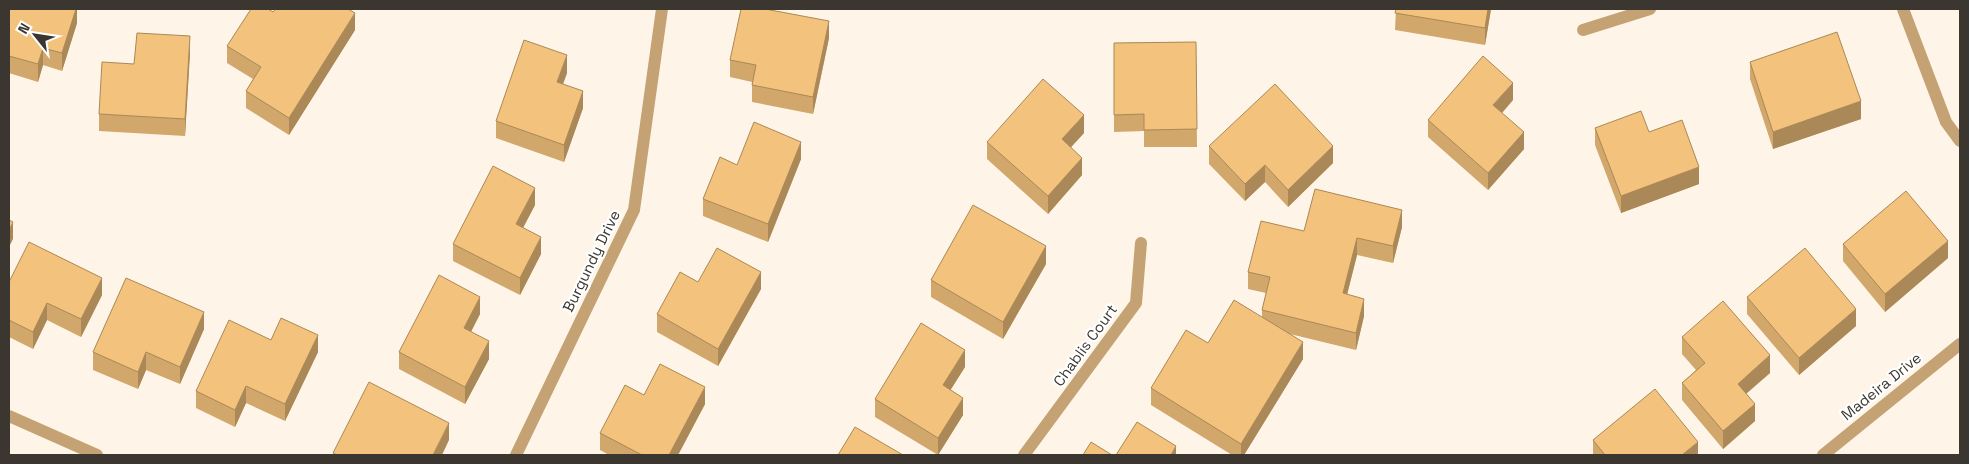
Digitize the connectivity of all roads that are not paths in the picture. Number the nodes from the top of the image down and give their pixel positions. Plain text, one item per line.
1 (662, 9) edge
2 (1650, 9) edge
3 (1897, 9) edge
4 (1903, 9) edge
5 (1583, 30) dead end
6 (1960, 141) edge
7 (1141, 243) dead end
8 (1960, 344) edge
9 (9, 416) edge
10 (97, 455) edge
11 (516, 455) edge
12 (1024, 455) edge
13 (1823, 455) edge

1 - 11 street, Burgundy Drive
2 - 5 street
3 - 4 street
4 - 6 street
7 - 12 street, Chablis Court
8 - 13 street, Madeira Drive
9 - 10 street

